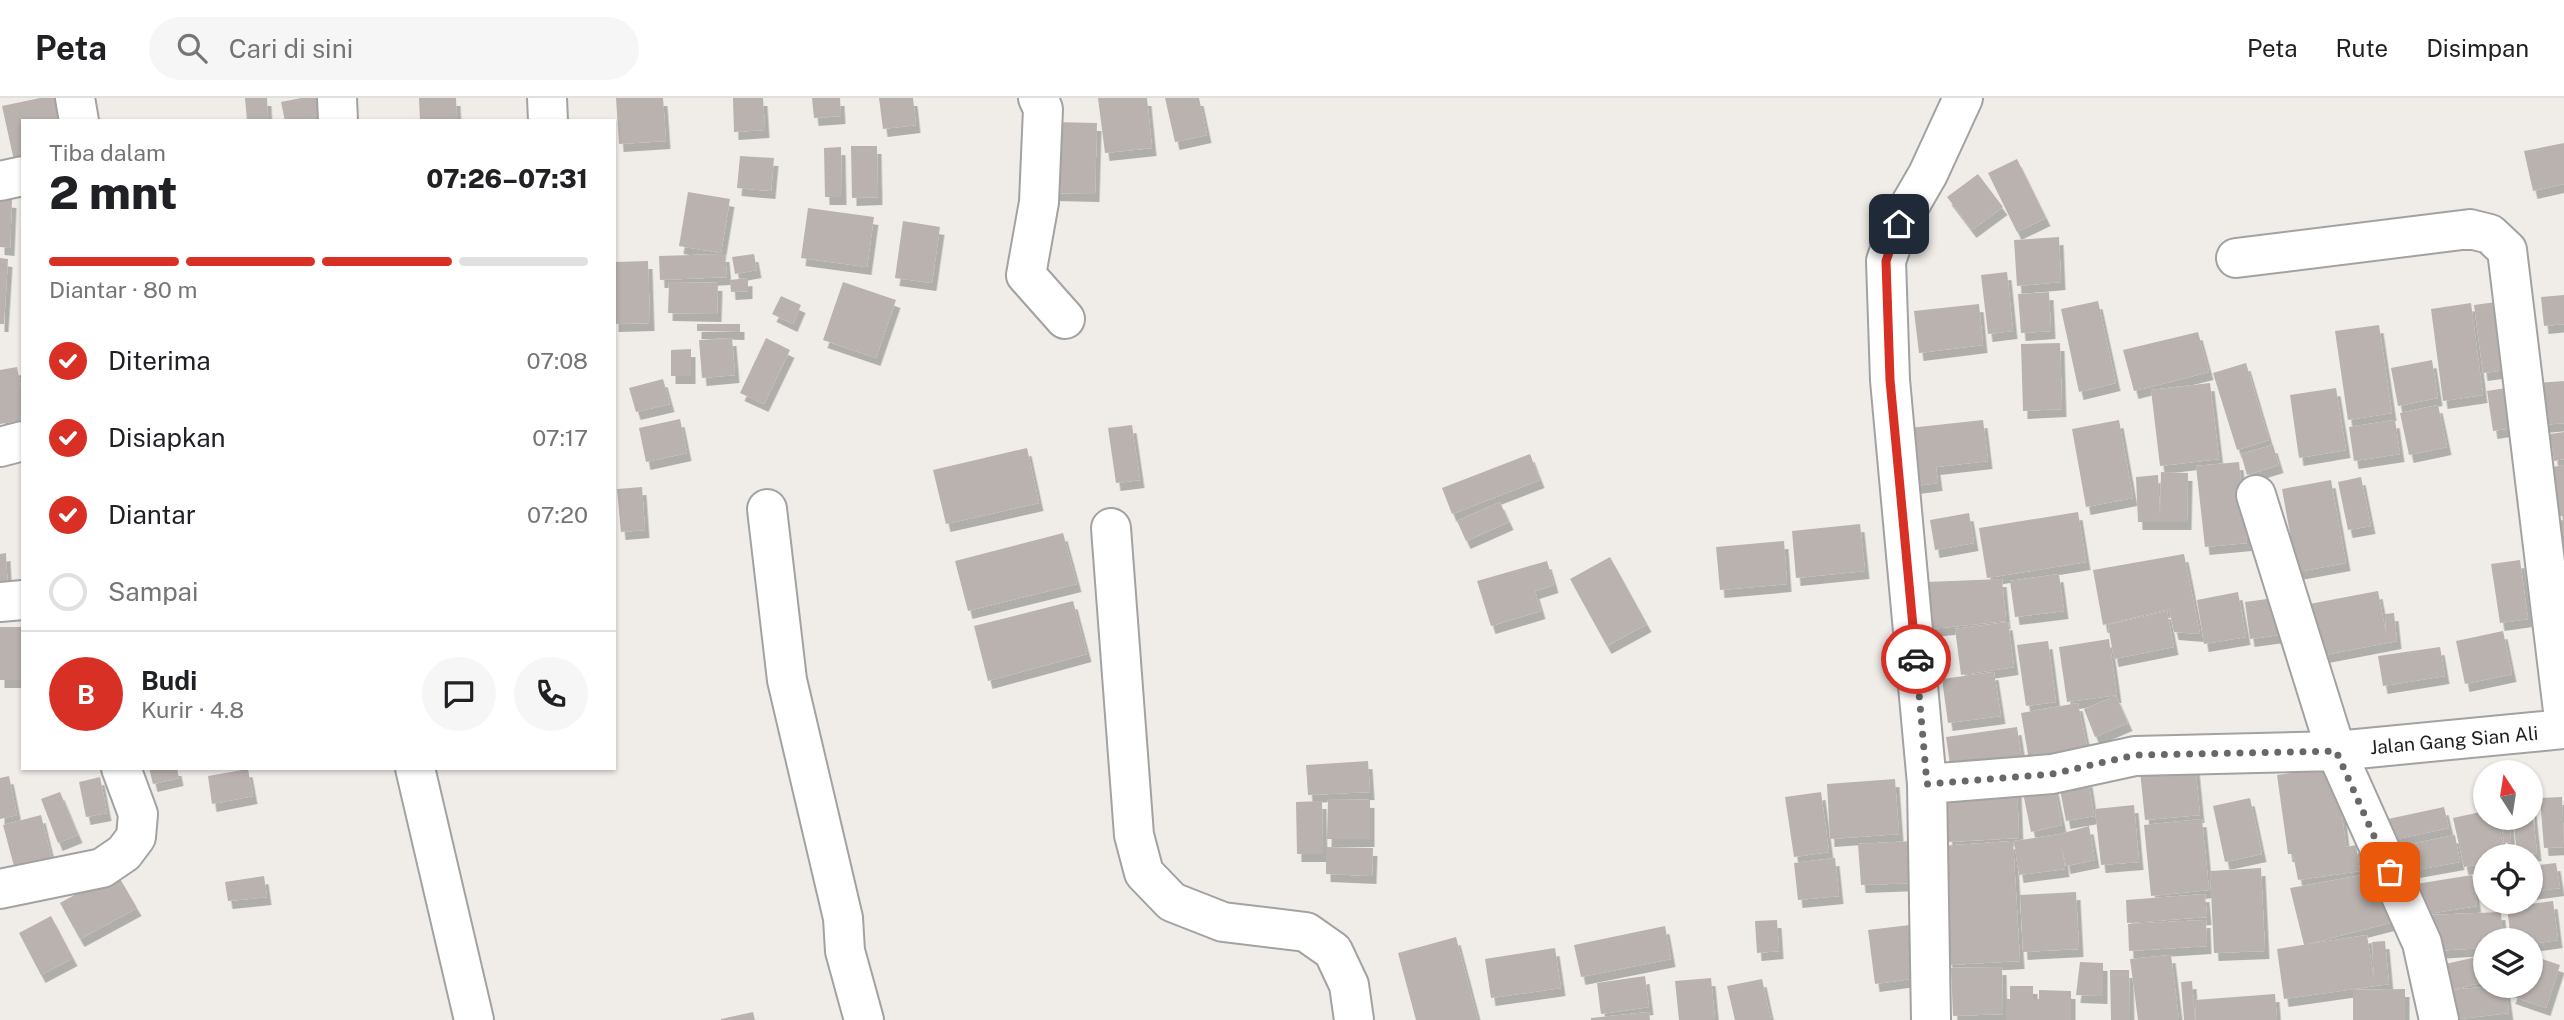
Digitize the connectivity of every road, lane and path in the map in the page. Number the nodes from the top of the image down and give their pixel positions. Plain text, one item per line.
1 (75, 98) edge
2 (337, 98) edge
3 (547, 98) edge
4 (1038, 98) edge
5 (1963, 98) edge
6 (79, 119) edge
7 (338, 119) edge
8 (548, 119) edge
9 (21, 176) edge
10 (0, 181) edge
11 (2236, 258) dead end
12 (1065, 319) dead end
13 (21, 442) edge
14 (0, 447) edge
15 (2256, 495) dead end
16 (767, 509) dead end
17 (1111, 528) dead end
18 (21, 600) edge
19 (0, 602) edge
20 (2564, 719) edge
21 (2564, 729) edge
22 (2336, 751) junction
23 (122, 770) edge
24 (415, 770) edge
25 (1927, 784) junction
26 (0, 889) edge
27 (474, 1020) edge
28 (864, 1020) edge
29 (1354, 1020) edge
30 (1931, 1020) edge
31 (2439, 1020) edge

1 - 6 street
2 - 7 street
3 - 8 street
4 - 12 street
5 - 25 street
9 - 10 street
11 - 20 street
13 - 14 street
15 - 22 street
16 - 28 street
17 - 29 street
18 - 19 street
21 - 22 street, Jalan Gang Sian Ali
22 - 25 street, Jalan Gang Sian Ali
22 - 31 street
23 - 26 street
24 - 27 street
25 - 30 street

